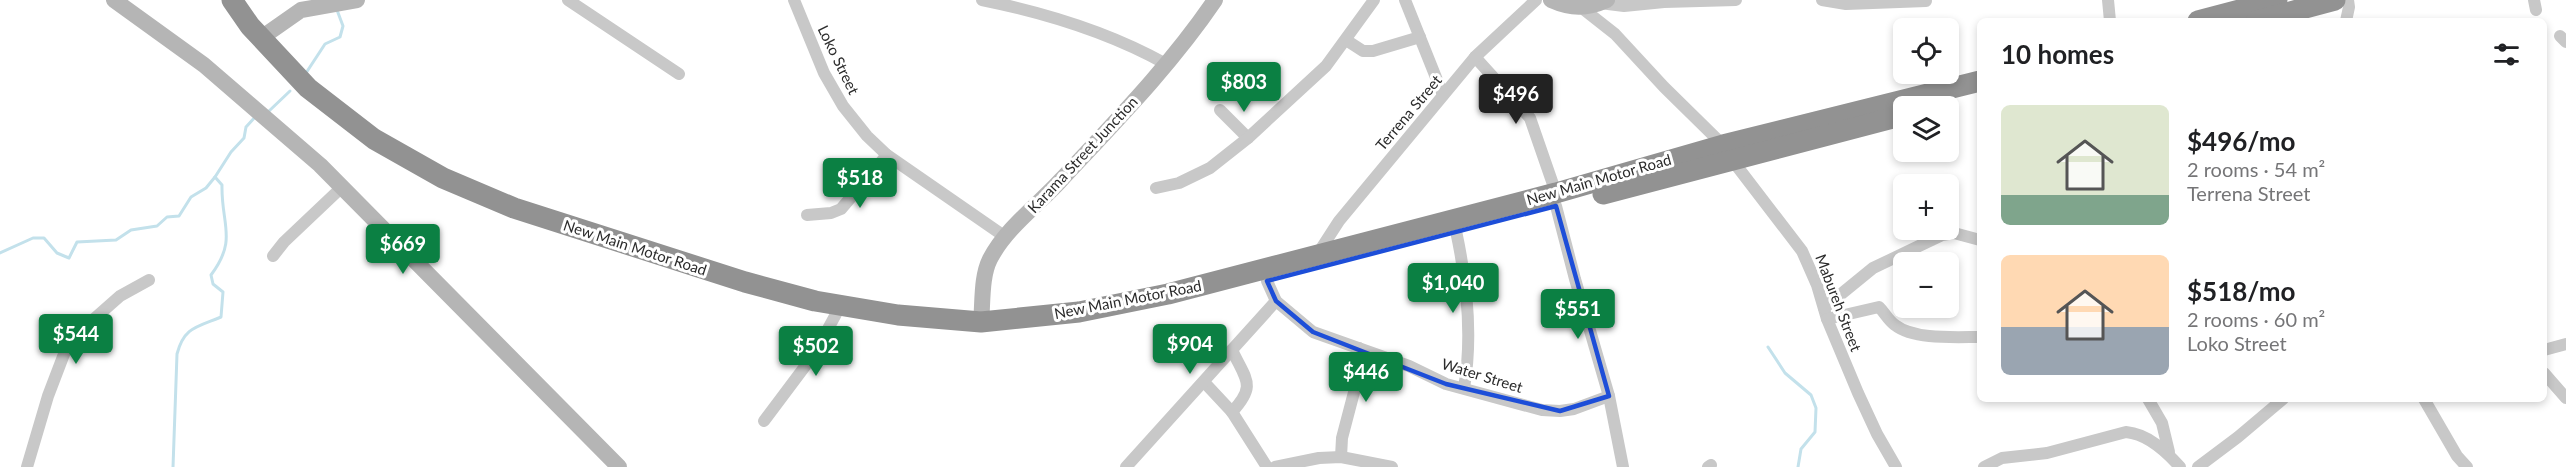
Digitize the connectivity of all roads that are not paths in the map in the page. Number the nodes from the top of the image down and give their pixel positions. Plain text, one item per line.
1 (114, 0) edge
2 (221, 0) edge
3 (232, 0) edge
4 (357, 0) edge
5 (568, 0) edge
6 (794, 0) edge
7 (982, 0) edge
8 (1215, 0) edge
9 (1374, 0) edge
10 (1405, 0) edge
11 (1536, 0) edge
12 (1551, 0) edge
13 (1736, 0) edge
14 (1822, 0) edge
15 (2108, 0) edge
16 (2277, 0) edge
17 (2335, 0) edge
18 (2348, 0) edge
19 (1603, 1) edge
20 (1926, 1) edge
21 (1582, 8) junction
22 (2110, 18) edge
23 (2209, 18) edge
24 (2267, 18) edge
25 (2347, 18) edge
26 (1420, 37) junction
27 (261, 38) junction
28 (1346, 40) junction
29 (1475, 57) junction
30 (1166, 63) junction
31 (679, 74) dead end
32 (1977, 82) edge
33 (1443, 95) junction
34 (1977, 96) edge
35 (1959, 100) edge
36 (1220, 110) dead end
37 (1893, 117) edge
38 (1248, 138) junction
39 (1728, 153) junction
40 (887, 155) junction
41 (341, 188) junction
42 (1156, 188) dead end
43 (1556, 199) junction
44 (807, 215) dead end
45 (1456, 231) junction
46 (1004, 236) junction
47 (1977, 239) edge
48 (273, 256) dead end
49 (1317, 256) junction
50 (149, 280) dead end
51 (1267, 281) junction
52 (1276, 302) junction
53 (1825, 313) junction
54 (836, 314) junction
55 (981, 322) junction
56 (1977, 337) edge
57 (2566, 344) edge
58 (1359, 348) junction
59 (2547, 349) edge
60 (1232, 350) junction
61 (2547, 376) edge
62 (1204, 382) junction
63 (1464, 388) junction
64 (1609, 396) junction
65 (2566, 398) edge
66 (2150, 402) edge
67 (2279, 402) edge
68 (2426, 402) edge
69 (1232, 412) junction
70 (764, 421) dead end
71 (2169, 452) junction
72 (1341, 457) junction
73 (27, 467) edge
74 (619, 467) edge
75 (1126, 467) edge
76 (1267, 467) edge
77 (1275, 467) edge
78 (1392, 467) edge
79 (1623, 467) edge
80 (1896, 467) edge
81 (1984, 467) edge
82 (2180, 467) edge
83 (2198, 467) edge
84 (2467, 467) edge

1 - 41 street
2 - 54 highway, New Main Motor Road
3 - 27 highway, New Main Motor Road
4 - 27 street
5 - 31 street
6 - 40 street, Loko Street
7 - 30 street
8 - 30 street, Karama Street Junction
9 - 28 street
10 - 26 street
11 - 29 street, Terrena Street
12 - 21 street
13 - 19 street
14 - 20 street
15 - 22 street
16 - 23 highway
17 - 24 highway
18 - 25 street
19 - 21 street
21 - 39 street, Mabureh Street
26 - 28 street
26 - 33 street
27 - 55 highway, New Main Motor Road
28 - 38 street
29 - 33 street, Terrena Street
29 - 43 street
30 - 46 street, Karama Street Junction
32 - 39 highway, New Main Motor Road
33 - 49 street, Terrena Street
34 - 35 highway
36 - 38 street
37 - 39 highway, New Main Motor Road
38 - 42 street
39 - 43 highway, New Main Motor Road
39 - 53 street, Mabureh Street
40 - 44 street
40 - 46 street, Loko Street
41 - 48 street
41 - 74 street
43 - 45 highway, New Main Motor Road
43 - 49 highway, New Main Motor Road
43 - 64 street
45 - 51 highway, New Main Motor Road
45 - 63 street
46 - 55 street, Karama Street Junction
47 - 53 street
49 - 55 highway, New Main Motor Road
50 - 73 street
51 - 52 street, Water Street
51 - 54 highway, New Main Motor Road
52 - 58 street, Water Street
52 - 60 street
53 - 56 street
53 - 80 street, Mabureh Street
54 - 70 street
57 - 59 street
58 - 63 street, Water Street
58 - 72 street
60 - 62 street
60 - 69 street
61 - 65 street
62 - 69 street
62 - 75 street
63 - 64 street, Water Street
64 - 79 street
66 - 71 street
67 - 83 street
68 - 84 street
69 - 76 street
71 - 81 street
71 - 82 street
72 - 77 street
72 - 78 street

